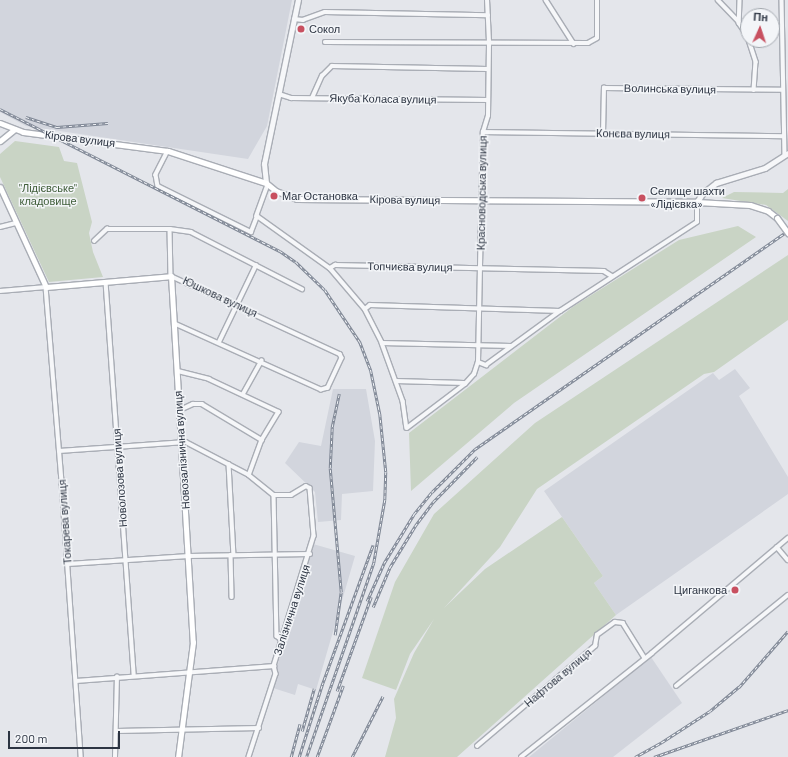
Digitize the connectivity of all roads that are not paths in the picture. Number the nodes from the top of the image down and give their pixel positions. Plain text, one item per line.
1 (298, 0) edge
2 (487, 0) edge
3 (546, 0) edge
4 (597, 0) edge
5 (718, 0) edge
6 (740, 0) edge
7 (782, 0) edge
8 (488, 15) junction
9 (294, 19) junction
10 (739, 23) joint
11 (325, 42) dead end
12 (489, 42) junction
13 (574, 44) junction
14 (752, 48) edge
15 (487, 69) junction
16 (754, 90) junction
17 (782, 90) junction
18 (278, 94) junction
19 (312, 98) junction
20 (488, 100) junction
21 (0, 122) edge
22 (15, 129) junction
23 (483, 132) junction
24 (603, 134) junction
25 (783, 136) junction
26 (0, 141) edge
27 (168, 150) junction
28 (787, 154) edge
29 (267, 184) junction
30 (0, 187) edge
31 (481, 201) junction
32 (697, 202) junction
33 (257, 216) junction
34 (16, 223) junction
35 (0, 227) edge
36 (170, 229) junction
37 (788, 234) edge
38 (94, 241) dead end
39 (256, 265) junction
40 (330, 268) junction
41 (480, 268) junction
42 (171, 276) junction
43 (612, 276) junction
44 (106, 282) junction
45 (46, 288) junction
46 (302, 289) dead end
47 (0, 292) edge
48 (237, 305) junction
49 (479, 308) junction
50 (365, 309) junction
51 (560, 310) junction
52 (175, 324) junction
53 (219, 342) junction
54 (382, 343) junction
55 (479, 346) junction
56 (511, 346) junction
57 (261, 361) junction
58 (478, 362) junction
59 (178, 371) junction
60 (396, 381) junction
61 (465, 384) junction
62 (243, 394) junction
63 (180, 410) junction
64 (262, 440) junction
65 (182, 441) junction
66 (118, 446) junction
67 (59, 451) junction
68 (229, 464) junction
69 (249, 475) junction
70 (274, 495) junction
71 (788, 538) edge
72 (777, 547) junction
73 (275, 553) junction
74 (310, 554) junction
75 (232, 555) junction
76 (189, 556) junction
77 (126, 560) junction
78 (788, 560) edge
79 (68, 564) junction
80 (788, 595) edge
81 (232, 596) dead end
82 (282, 640) junction
83 (644, 657) junction
84 (274, 666) junction
85 (190, 670) junction
86 (134, 675) junction
87 (117, 677) junction
88 (76, 681) junction
89 (676, 686) dead end
90 (259, 728) junction
91 (182, 729) junction
92 (117, 731) junction
93 (477, 746) dead end
94 (81, 757) edge
95 (114, 757) edge
96 (178, 757) edge
97 (249, 757) edge
98 (522, 757) edge

1 - 9 street
2 - 8 street, Красноводська вулиця
3 - 13 street
4 - 13 street
5 - 10 street
6 - 10 street
7 - 17 street
8 - 9 street
8 - 12 street, Красноводська вулиця
9 - 18 street
11 - 12 street
12 - 13 street
12 - 15 street, Красноводська вулиця
14 - 16 street
15 - 19 street
15 - 20 street, Красноводська вулиця
16 - 17 street, Волинська вулиця
16 - 24 street, Волинська вулиця
17 - 25 street
18 - 19 street, Якуба Коласа вулиця
18 - 29 street
19 - 20 street, Якуба Коласа вулиця
20 - 23 street, Красноводська вулиця
21 - 22 main road, Кірова вулиця
22 - 26 main road
22 - 27 main road, Кірова вулиця
23 - 24 street, Конєва вулиця
23 - 31 street, Красноводська вулиця
24 - 25 street, Конєва вулиця
25 - 28 street
27 - 29 main road, Кірова вулиця
27 - 33 street
28 - 32 street
29 - 31 main road, Кірова вулиця
29 - 33 street
30 - 34 main road
31 - 32 main road, Кірова вулиця
31 - 41 street, Красноводська вулиця
32 - 37 main road, Кірова вулиця, bridge
32 - 43 street
33 - 40 street
34 - 35 street
34 - 45 main road
36 - 38 street
36 - 39 street
36 - 42 street, Новозалізнична вулиця
39 - 46 street
39 - 48 street
40 - 41 street, Топчиєва вулиця
40 - 50 street
41 - 43 street, Топчиєва вулиця
41 - 49 street, Красноводська вулиця
42 - 44 main road, Юшкова вулиця
42 - 48 street, Юшкова вулиця
42 - 52 main road, Новозалізнична вулиця
43 - 51 street
44 - 45 main road, Юшкова вулиця
44 - 66 street, Новолозова вулиця
45 - 47 street
45 - 67 street, Токарева вулиця
48 - 53 street
48 - 57 street, Юшкова вулиця
49 - 50 street
49 - 51 street
49 - 55 street, Красноводська вулиця
50 - 54 street
51 - 56 street
52 - 53 street
52 - 59 main road, Новозалізнична вулиця
53 - 57 street
54 - 55 street
54 - 60 street
55 - 56 street
55 - 58 street, Красноводська вулиця
56 - 58 street
57 - 62 street
58 - 61 street
59 - 62 street
59 - 63 main road, Новозалізнична вулиця
60 - 61 street
60 - 61 street
62 - 64 street
63 - 64 street
63 - 65 main road, Новозалізнична вулиця
64 - 69 street
65 - 66 street
65 - 68 street
65 - 76 main road, Новозалізнична вулиця
66 - 67 street
66 - 77 street, Новолозова вулиця
67 - 79 street, Токарева вулиця
68 - 69 street
68 - 75 street
69 - 70 street
70 - 73 street
70 - 74 street, Залізнична вулиця
71 - 72 street
72 - 78 street
72 - 83 street
73 - 74 street
73 - 75 street
73 - 82 street
74 - 82 street, Залізнична вулиця
75 - 76 street
75 - 81 street
76 - 77 street
76 - 85 main road, Новозалізнична вулиця
77 - 79 street
77 - 86 street, Новолозова вулиця
79 - 88 street, Токарева вулиця
80 - 89 street
82 - 84 street, Залізнична вулиця
83 - 93 street, Нафтова вулиця
83 - 98 street
84 - 85 street
84 - 90 street, Залізнична вулиця
85 - 86 street
85 - 91 main road, Новозалізнична вулиця
86 - 87 street
87 - 88 street
87 - 92 street
88 - 94 street, Токарева вулиця
90 - 91 street
90 - 97 street, Залізнична вулиця
91 - 92 street
91 - 96 main road, Новозалізнична вулиця
92 - 95 street

